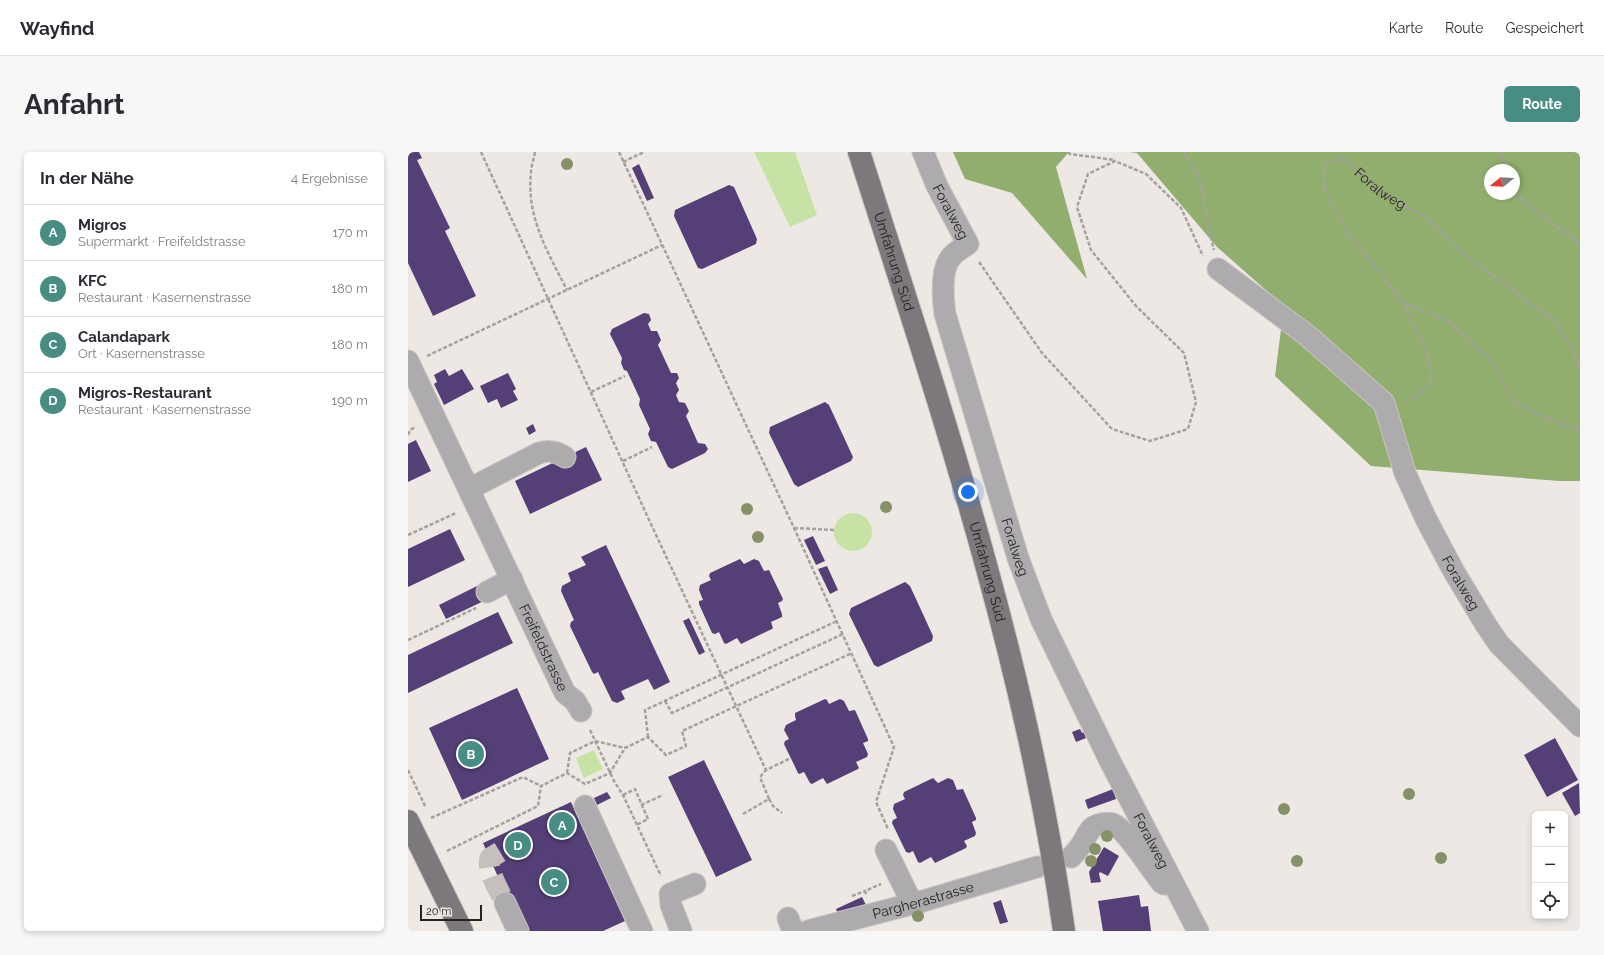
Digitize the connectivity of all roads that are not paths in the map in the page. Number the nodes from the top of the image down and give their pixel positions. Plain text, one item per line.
1 (859, 152) edge
2 (923, 152) edge
3 (1218, 269) road end
4 (417, 359) edge
5 (565, 457) dead end
6 (469, 489) junction
7 (512, 579) junction
8 (483, 599) road end
9 (581, 711) road end
10 (1580, 726) edge
11 (585, 806) dead end
12 (408, 821) edge
13 (888, 840) road end
14 (1071, 857) dead end
15 (1037, 867) dead end
16 (1172, 883) junction
17 (695, 884) dead end
18 (505, 903) tunnel mouth
19 (912, 903) junction
20 (457, 929) edge
21 (518, 931) edge
22 (642, 931) edge
23 (681, 931) edge
24 (810, 931) edge
25 (1064, 931) edge
26 (1198, 931) edge

1 - 25 main road, Umfahrung Süd
2 - 16 street, Foralweg
3 - 10 street, Foralweg
4 - 6 street, Freifeldstrasse
5 - 6 street
6 - 7 street, Freifeldstrasse
7 - 8 street
7 - 9 street, Freifeldstrasse
11 - 22 street
12 - 20 main road
13 - 19 street
14 - 16 street
15 - 19 street, Pargherastrasse
16 - 26 street, Foralweg
17 - 23 street
18 - 21 street
19 - 24 street, Pargherastrasse

